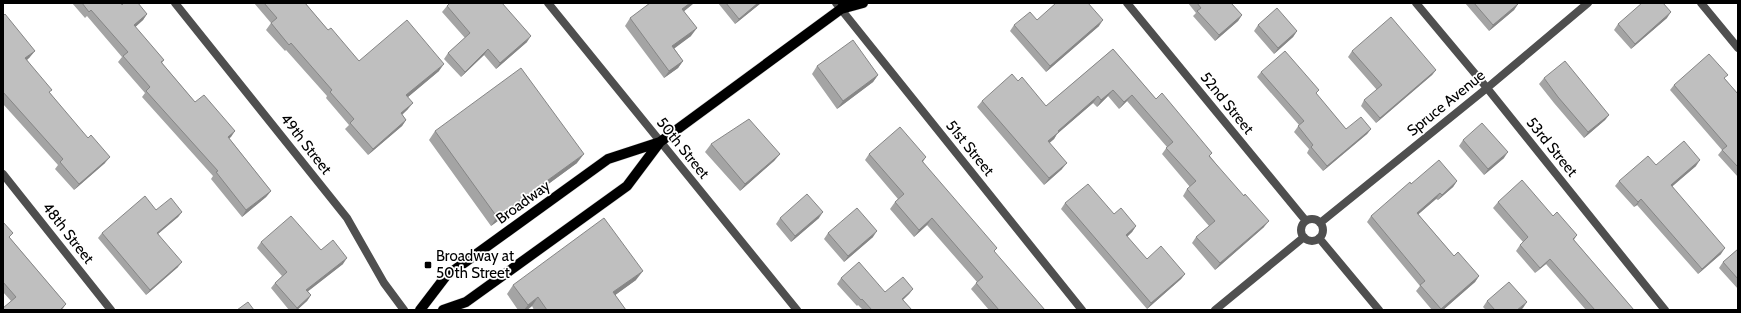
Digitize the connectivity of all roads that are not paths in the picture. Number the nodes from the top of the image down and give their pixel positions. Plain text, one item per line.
1 (175, 3) edge
2 (548, 3) edge
3 (863, 3) edge
4 (1127, 3) edge
5 (1416, 3) edge
6 (1588, 3) edge
7 (1701, 3) edge
8 (841, 5) edge
9 (1738, 48) edge
10 (1487, 88) junction
11 (660, 142) junction
12 (3, 174) edge
13 (1306, 221) junction
14 (1320, 223) junction
15 (1304, 237) junction
16 (1319, 238) junction
17 (111, 310) edge
18 (404, 310) edge
19 (420, 310) edge
20 (443, 310) edge
21 (797, 310) edge
22 (1082, 310) edge
23 (1215, 310) edge
24 (1379, 310) edge
25 (1665, 310) edge

1 - 18 street, 49th Street
2 - 11 street, 50th Street
3 - 8 main road, Broadway
4 - 13 street, 52nd Street
5 - 10 street, 53rd Street
6 - 10 street, Spruce Avenue
7 - 9 street
8 - 11 main road, Broadway
8 - 22 street, 51st Street
10 - 14 street, Spruce Avenue
10 - 25 street, 53rd Street
11 - 19 main road, Broadway
11 - 20 main road, Broadway
11 - 21 street, 50th Street
12 - 17 street, 48th Street
13 - 14 street
13 - 15 street
14 - 16 street
15 - 16 street
15 - 23 street
16 - 24 street

